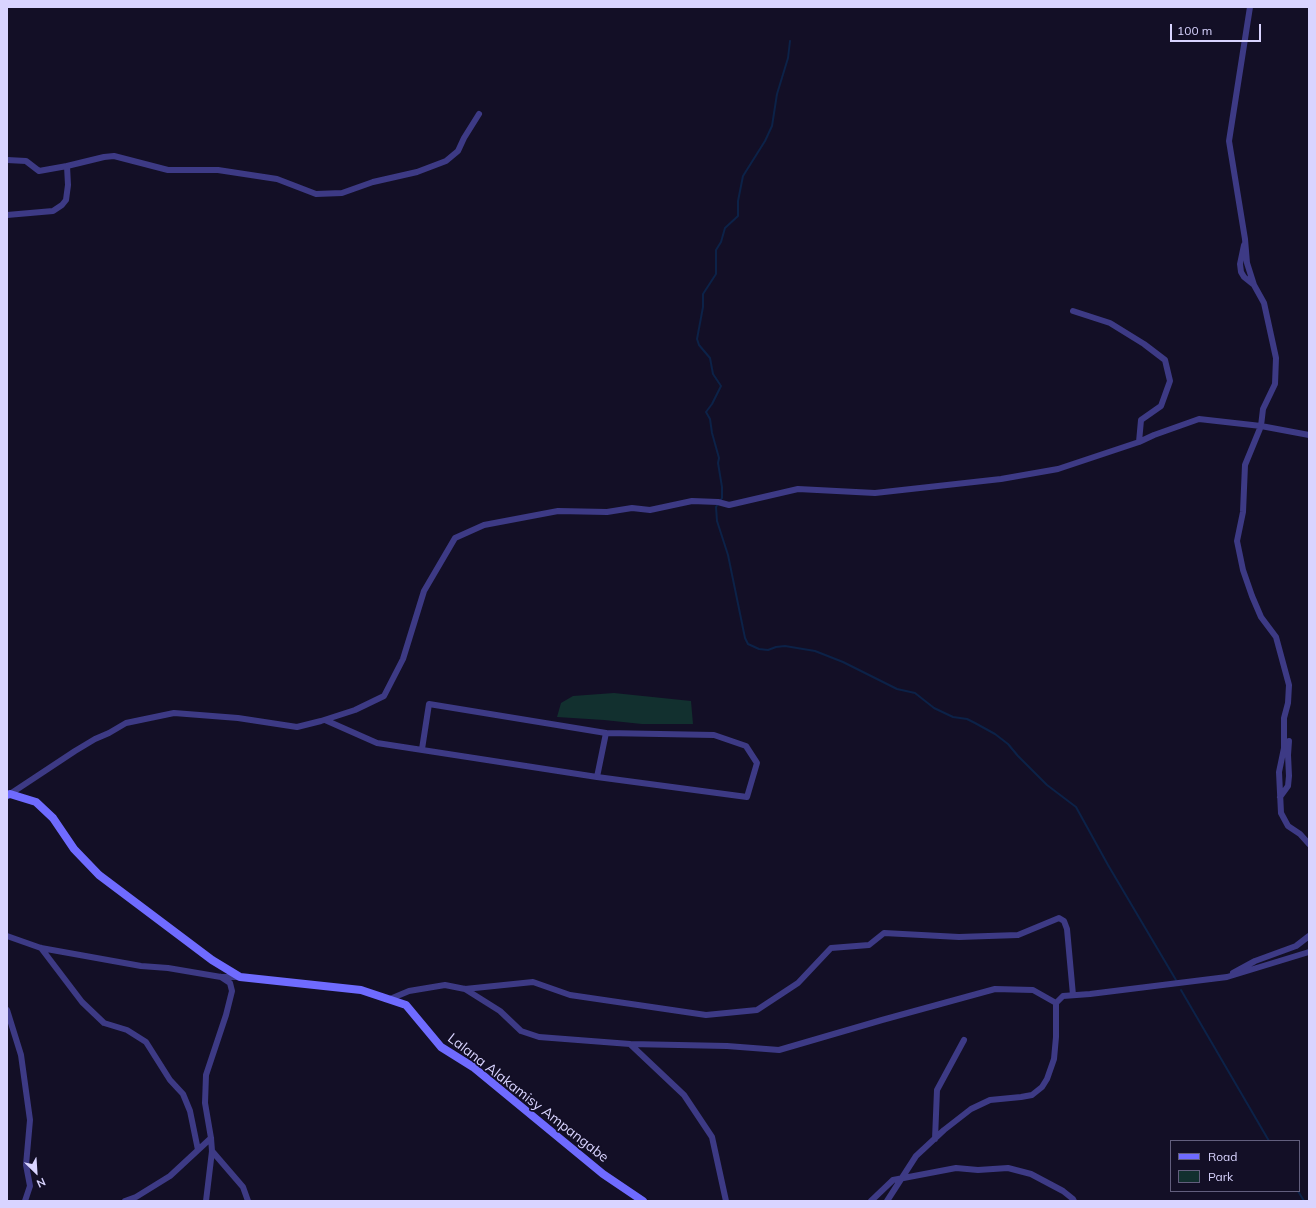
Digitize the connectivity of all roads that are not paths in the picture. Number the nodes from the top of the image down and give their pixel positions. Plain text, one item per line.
1 (1250, 7) edge
2 (479, 114) dead end
3 (7, 160) edge
4 (67, 166) junction
5 (7, 215) edge
6 (1072, 311) dead end
7 (1261, 426) junction
8 (1309, 435) edge
9 (1139, 442) junction
10 (325, 720) junction
11 (606, 733) junction
12 (1289, 741) dead end
13 (422, 749) junction
14 (598, 777) junction
15 (9, 794) edge
16 (1280, 797) junction
17 (1309, 844) edge
18 (7, 936) edge
19 (1309, 936) edge
20 (41, 948) junction
21 (1309, 952) edge
22 (221, 977) junction
23 (240, 977) junction
24 (1227, 977) junction
25 (465, 989) junction
26 (1073, 995) junction
27 (390, 999) junction
28 (1056, 1003) junction
29 (7, 1010) edge
30 (964, 1040) dead end
31 (630, 1044) junction
32 (211, 1138) junction
33 (935, 1139) junction
34 (198, 1150) junction
35 (212, 1151) junction
36 (901, 1179) junction
37 (25, 1201) edge
38 (125, 1201) edge
39 (206, 1201) edge
40 (248, 1201) edge
41 (643, 1201) edge
42 (726, 1201) edge
43 (870, 1201) edge
44 (888, 1201) edge
45 (1074, 1201) edge

1 - 7 street
2 - 4 street
3 - 4 street
4 - 5 street
6 - 9 street
7 - 8 street
7 - 9 street
7 - 16 street
9 - 10 street
10 - 13 street
10 - 15 street
11 - 13 street
11 - 14 street
11 - 14 street
12 - 16 street
13 - 14 street
15 - 23 street
16 - 17 street
18 - 20 street
19 - 24 street
20 - 22 street
20 - 34 street
21 - 24 street
22 - 23 street
22 - 32 street
23 - 27 street, Lalana Alakamisy Ampangabe
24 - 26 street
25 - 26 street
25 - 27 street
25 - 31 street
26 - 28 street
27 - 41 street, Lalana Alakamisy Ampangabe
28 - 31 street
28 - 33 street
29 - 37 street
30 - 33 street
31 - 42 street
32 - 34 street
32 - 35 street
33 - 36 street
34 - 38 street
35 - 39 street
35 - 40 street
36 - 43 street
36 - 44 street
36 - 45 street

